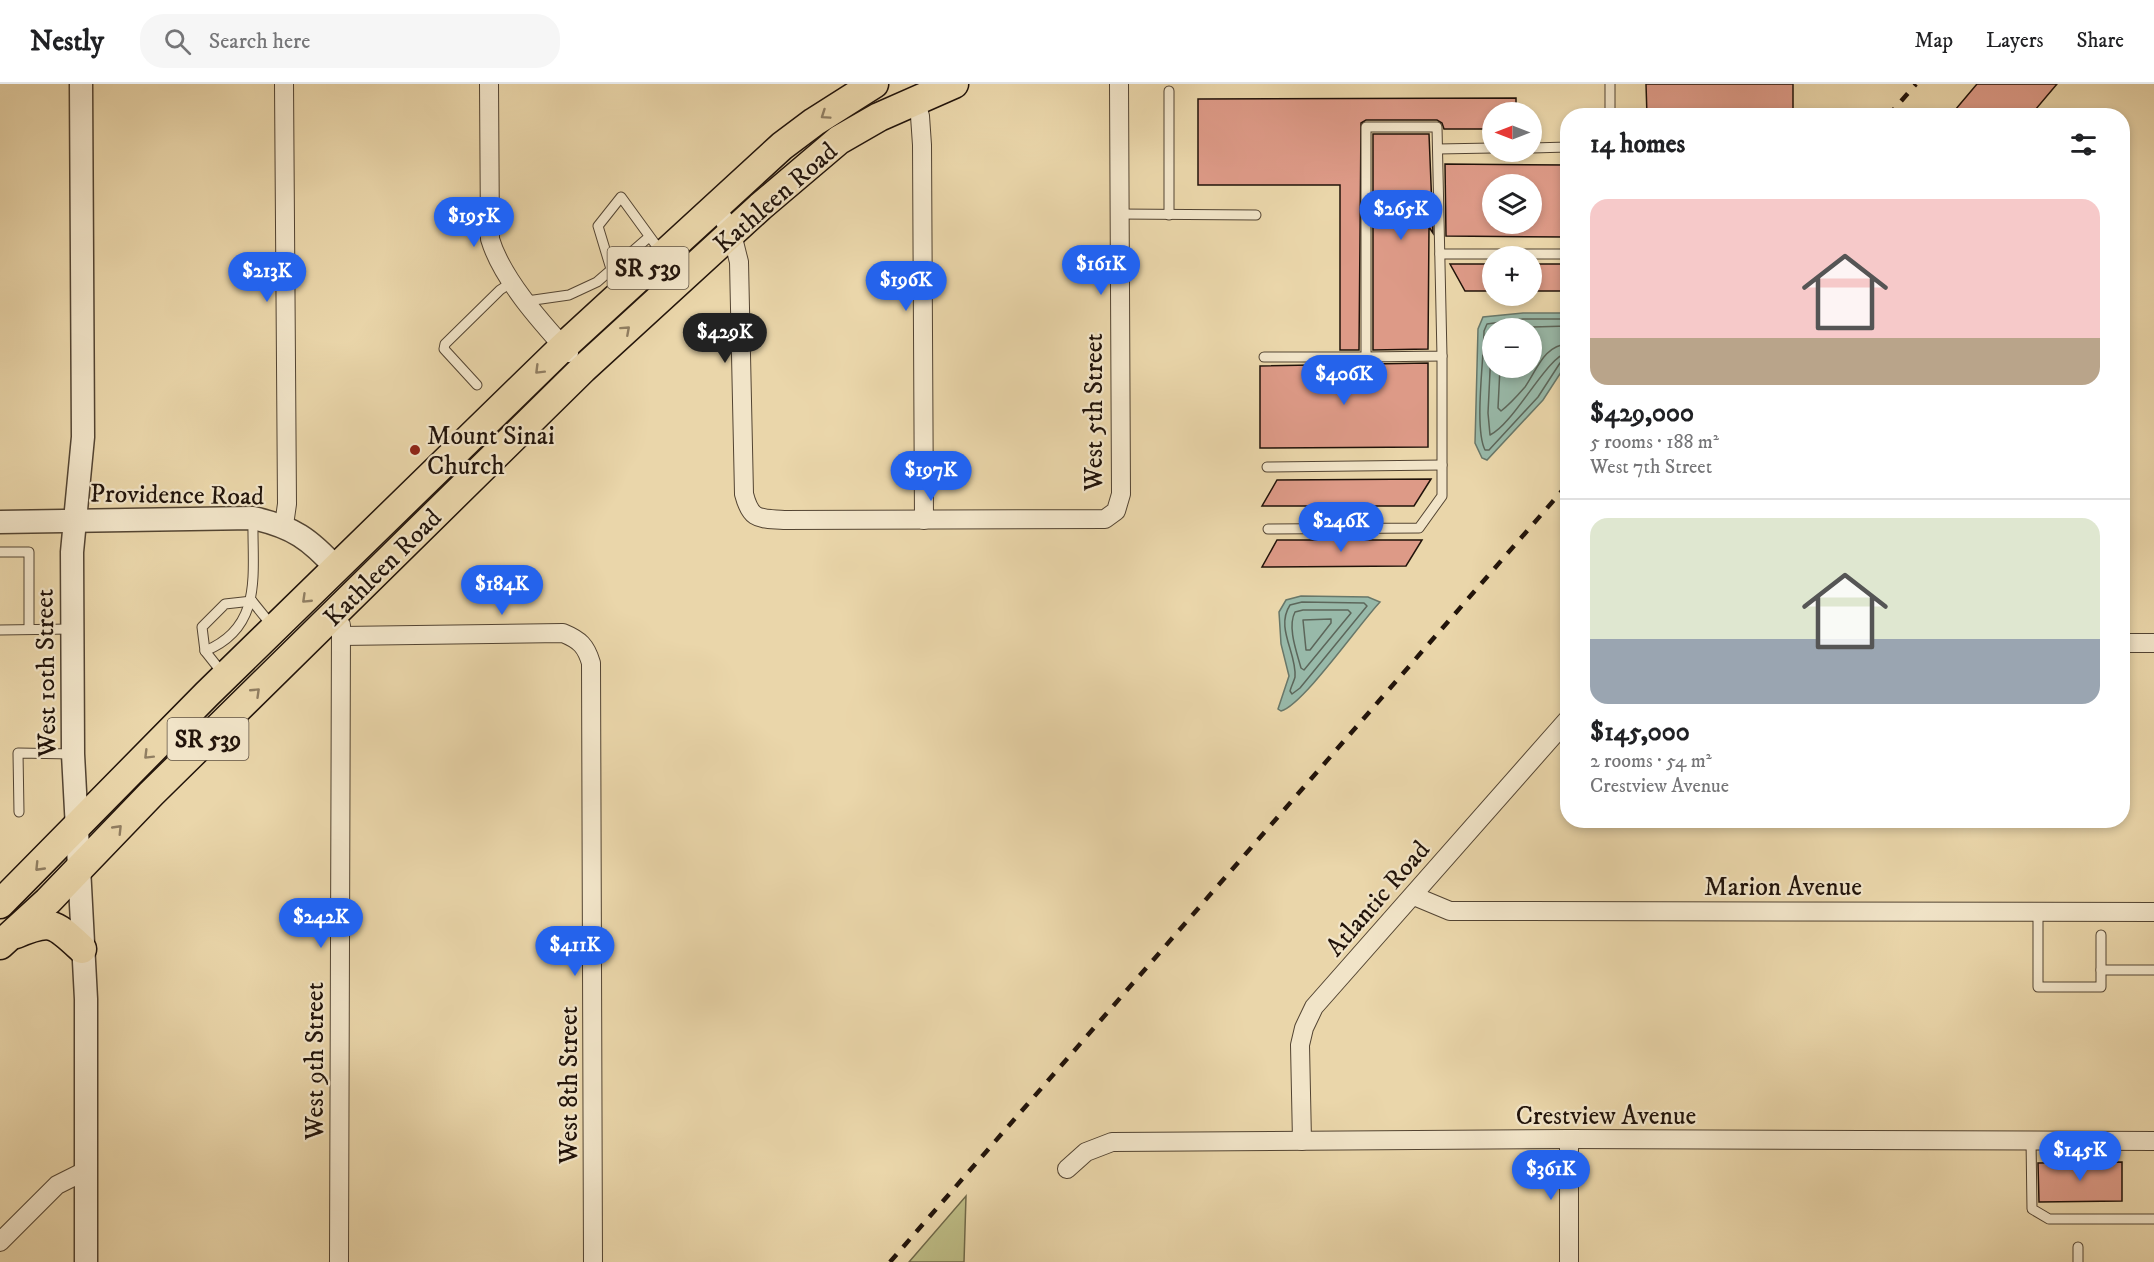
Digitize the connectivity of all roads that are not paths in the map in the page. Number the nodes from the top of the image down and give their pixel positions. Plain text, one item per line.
1 (81, 84) edge
2 (284, 84) edge
3 (489, 84) edge
4 (874, 84) edge
5 (954, 84) edge
6 (1119, 84) edge
7 (1610, 84) edge
8 (1169, 91) dead end
9 (914, 99) junction
10 (1610, 108) edge
11 (1560, 147) edge
12 (1482, 148) edge
13 (1542, 148) edge
14 (1438, 149) junction
15 (716, 206) junction
16 (1119, 214) junction
17 (1168, 215) junction
18 (1256, 215) dead end
19 (732, 234) junction
20 (656, 245) junction
21 (1440, 254) junction
22 (1560, 254) edge
23 (611, 269) junction
24 (512, 282) junction
25 (605, 293) junction
26 (527, 301) junction
27 (563, 346) junction
28 (1442, 356) junction
29 (1264, 357) dead end
30 (1366, 357) junction
31 (583, 369) junction
32 (477, 385) dead end
33 (1442, 465) junction
34 (1267, 467) dead end
35 (437, 471) junction
36 (253, 519) junction
37 (924, 520) junction
38 (75, 521) junction
39 (0, 522) edge
40 (284, 525) junction
41 (1268, 529) dead end
42 (0, 552) edge
43 (337, 569) junction
44 (252, 601) junction
45 (341, 622) junction
46 (29, 629) junction
47 (72, 629) junction
48 (275, 629) junction
49 (0, 630) edge
50 (2130, 642) edge
51 (2154, 643) edge
52 (205, 651) junction
53 (226, 676) junction
54 (1560, 727) edge
55 (74, 754) junction
56 (20, 812) dead end
57 (76, 827) junction
58 (78, 871) junction
59 (1414, 896) junction
60 (0, 904) edge
61 (2038, 912) junction
62 (2154, 912) edge
63 (2101, 935) dead end
64 (5, 940) edge
65 (82, 949) junction
66 (2101, 970) junction
67 (2154, 970) edge
68 (1569, 1139) junction
69 (2031, 1140) junction
70 (1302, 1141) junction
71 (2154, 1141) edge
72 (1068, 1169) dead end
73 (87, 1170) junction
74 (2154, 1220) edge
75 (0, 1242) edge
76 (2078, 1247) dead end
77 (86, 1262) edge
78 (339, 1262) edge
79 (593, 1262) edge
80 (1569, 1262) edge
81 (2078, 1262) edge

1 - 38 street, West 10th Street
2 - 40 street
3 - 24 street
4 -> 15 main road, Kathleen Road / SR 539
5 - 9 main road, Kathleen Road / SR 539
6 - 16 street, West 5th Street
7 - 10 lane
8 - 17 lane
9 - 19 main road, Kathleen Road / SR 539
9 - 37 street
11 - 13 lane
12 - 14 lane
14 - 21 lane
14 - 30 lane
15 - 19 street
15 - 20 main road, Kathleen Road / SR 539
16 - 17 lane
16 - 37 street, West 5th Street
17 - 18 lane
31 -> 19 main road, Kathleen Road / SR 539
19 - 37 street
20 - 23 lane
20 - 23 lane
20 - 25 main road, Kathleen Road / SR 539
21 - 22 lane
21 - 28 lane
23 - 25 lane
24 - 26 street
24 - 32 lane
25 - 26 lane
25 - 27 main road, Kathleen Road / SR 539
26 - 27 street
27 - 31 street
27 -> 35 main road, Kathleen Road / SR 539
28 - 30 lane
28 - 33 lane
29 - 30 lane
31 - 45 main road, Kathleen Road / SR 539
33 - 34 lane
33 - 41 lane
35 - 43 main road, Kathleen Road / SR 539
35 - 45 main road
36 - 38 street, Providence Road
36 - 40 street, Providence Road
36 - 44 lane
38 - 39 street, Providence Road
38 - 47 street, West 10th Street
40 - 43 street, Providence Road
42 - 46 lane
43 -> 48 main road, Kathleen Road / SR 539
44 - 48 lane
44 - 52 lane
44 - 52 lane
58 -> 45 main road, Kathleen Road / SR 539
45 - 78 street, West 9th Street
45 - 79 street, West 8th Street
46 - 47 lane
46 - 49 lane
47 - 55 street, West 10th Street
48 - 53 main road, Kathleen Road / SR 539
50 - 51 street
52 - 53 lane
53 -> 57 main road, Kathleen Road / SR 539
54 - 59 street, Atlantic Road
55 - 56 lane
55 - 57 street, West 10th Street
57 - 58 street, West 10th Street
57 -> 60 main road, Kathleen Road / SR 539
58 - 64 main road, Kathleen Road / SR 539
58 - 65 street, West 10th Street
59 - 61 street, Marion Avenue
59 - 70 street, Atlantic Road
61 - 62 street, Marion Avenue
61 - 66 lane
63 - 66 lane
64 - 65 main road
65 - 73 street, West 10th Street
66 - 67 lane
68 - 69 street, Crestview Avenue
68 - 70 street, Crestview Avenue
68 - 80 street
69 - 71 street, Crestview Avenue
69 - 74 lane
70 - 72 street, Crestview Avenue
73 - 75 street
73 - 77 street, West 10th Street
76 - 81 lane

